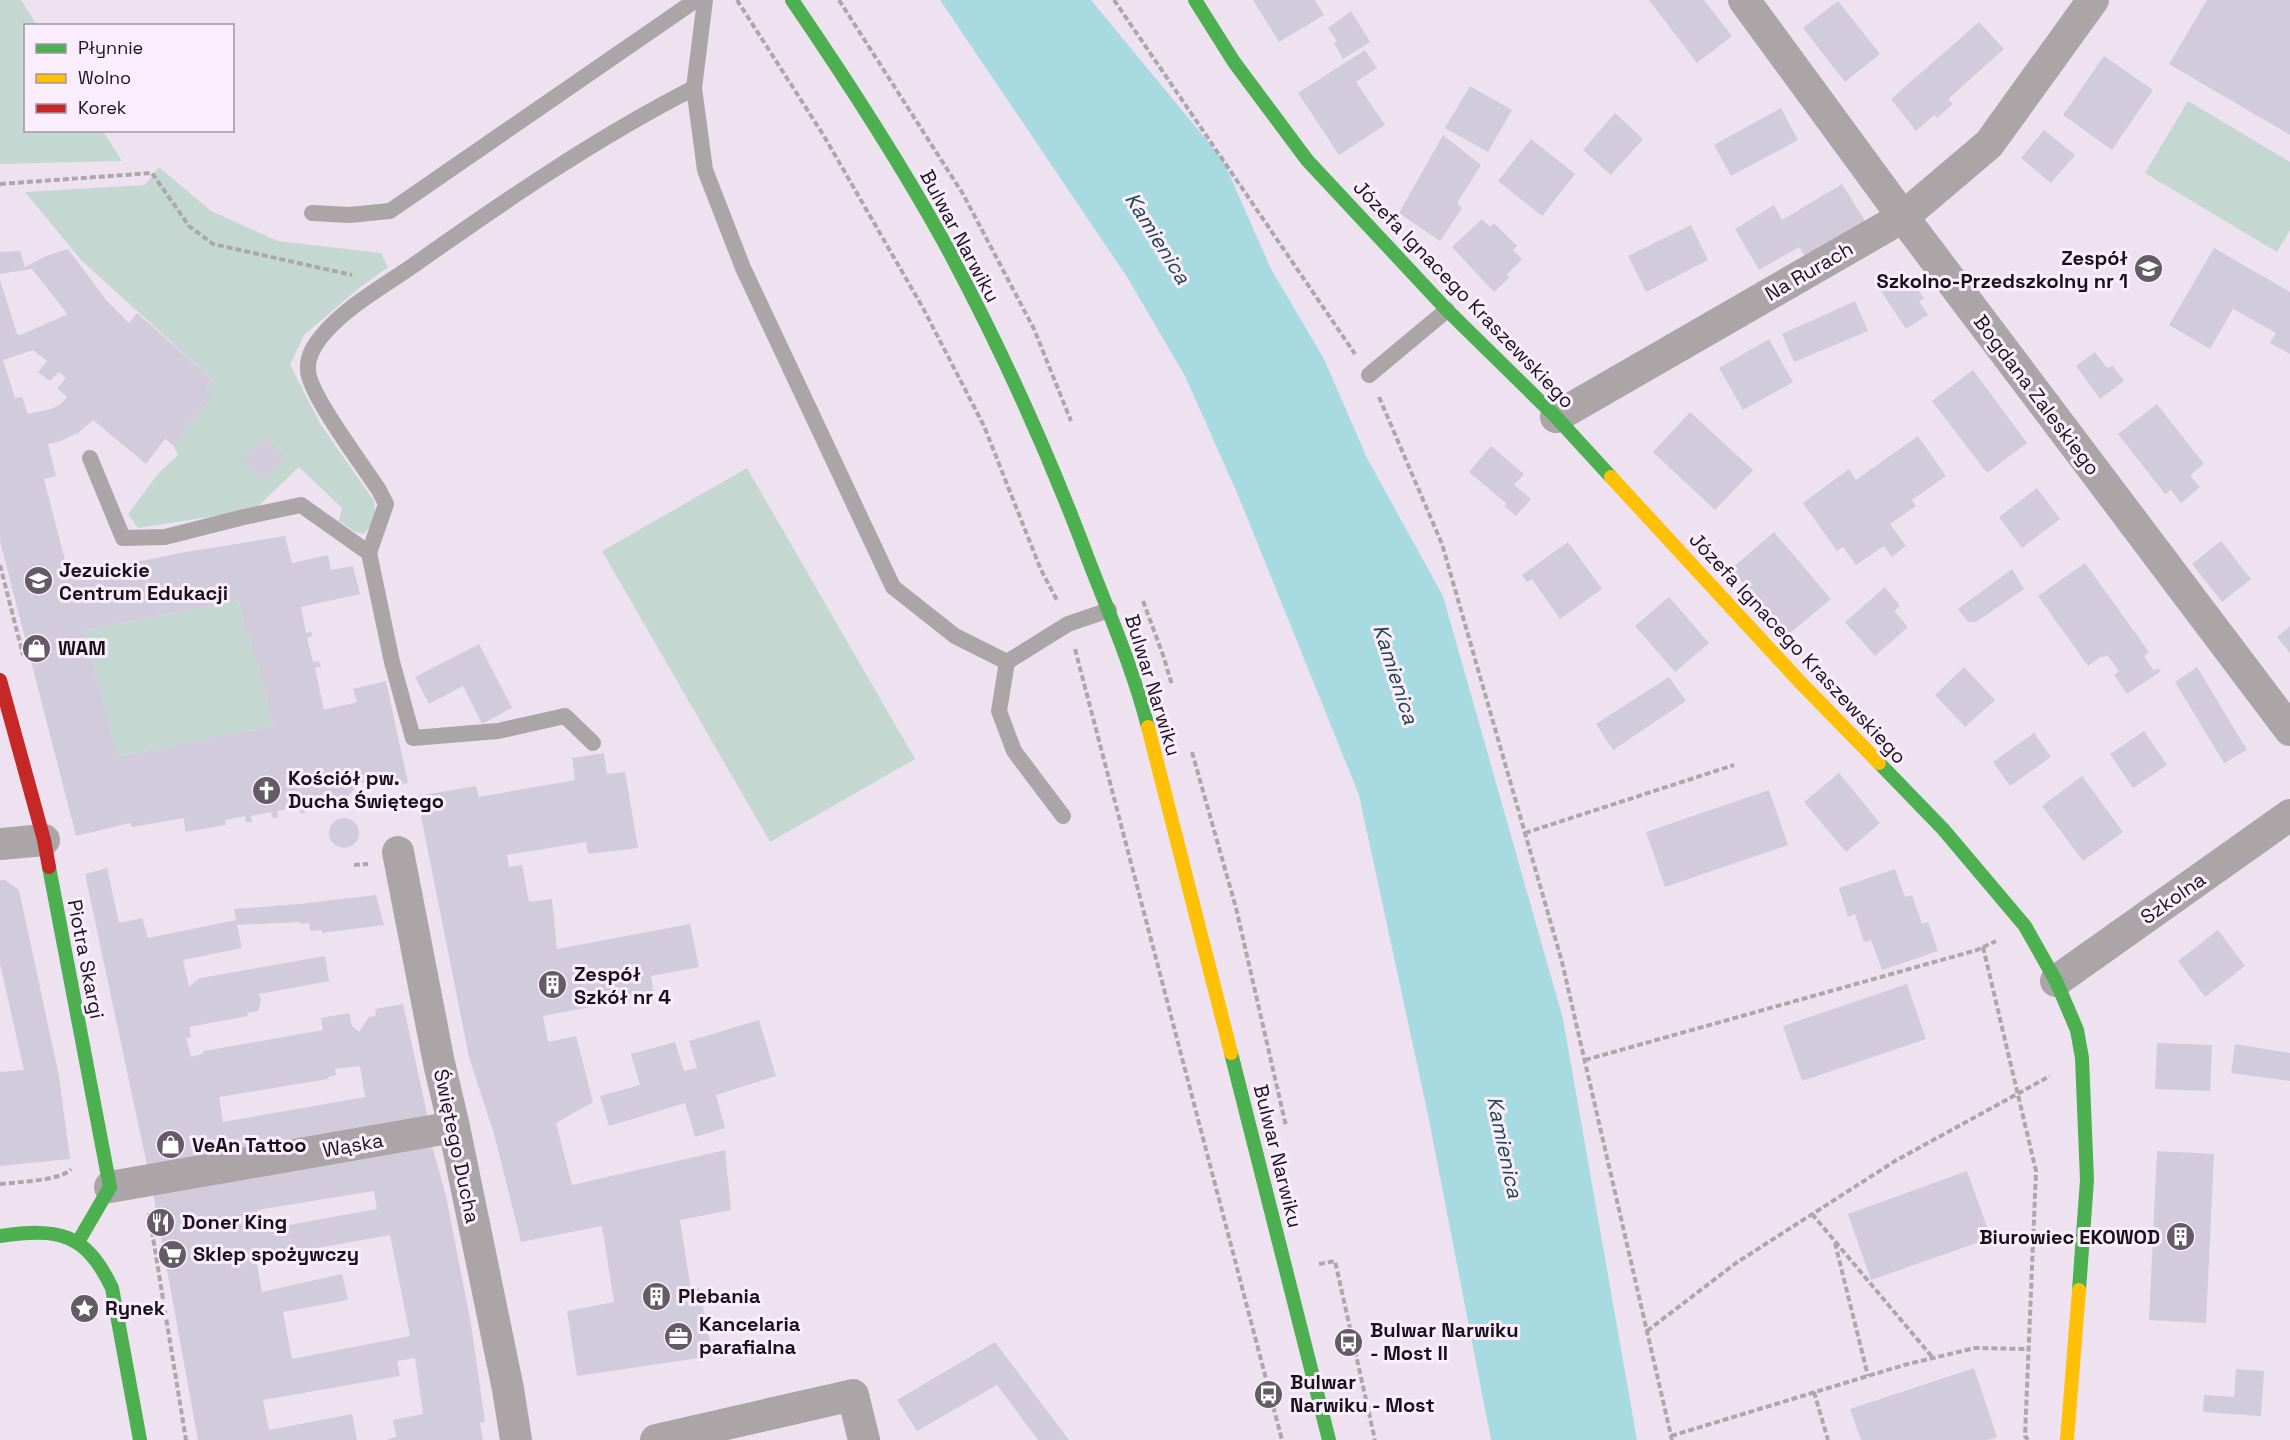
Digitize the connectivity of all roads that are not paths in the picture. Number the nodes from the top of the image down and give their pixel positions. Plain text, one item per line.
1 (696, 0) edge
2 (705, 0) edge
3 (792, 0) edge
4 (1195, 0) edge
5 (1744, 0) edge
6 (2093, 0) edge
7 (694, 88) junction
8 (312, 213) dead end
9 (1903, 217) junction
10 (1447, 310) junction
11 (1369, 375) road end
12 (1556, 417) junction
13 (90, 458) dead end
14 (369, 553) junction
15 (1109, 610) junction
16 (1007, 662) junction
17 (0, 680) edge
18 (2290, 730) edge
19 (593, 743) dead end
20 (2290, 815) edge
21 (1063, 816) dead end
22 (44, 840) junction
23 (0, 844) edge
24 (398, 852) dead end
25 (2056, 981) junction
26 (454, 1127) junction
27 (110, 1187) junction
28 (0, 1236) edge
29 (78, 1242) junction
30 (140, 1440) edge
31 (516, 1440) edge
32 (656, 1440) edge
33 (864, 1440) edge
34 (1329, 1440) edge
35 (2067, 1440) edge

1 - 8 lane
2 - 7 lane
3 - 15 street, Bulwar Narwiku
4 - 10 street, Józefa Ignacego Kraszewskiego
5 - 9 street, Bogdana Zaleskiego
6 - 9 street, Na Rurach
7 - 14 lane
7 - 16 lane
9 - 12 street, Na Rurach
9 - 18 street, Bogdana Zaleskiego
10 - 11 lane
10 - 12 street, Józefa Ignacego Kraszewskiego
12 - 25 street, Józefa Ignacego Kraszewskiego
13 - 14 lane
14 - 19 lane
15 - 16 lane
15 - 34 street, Bulwar Narwiku
16 - 21 lane
17 - 22 street, Piotra Skargi
20 - 25 street, Szkolna
22 - 23 street
22 - 27 street, Piotra Skargi
24 - 26 street, Świętego Ducha
25 - 35 street, Józefa Ignacego Kraszewskiego
26 - 27 street, Wąska
26 - 31 street, Świętego Ducha
27 - 29 street
28 - 29 street
29 - 30 street
32 - 33 street

